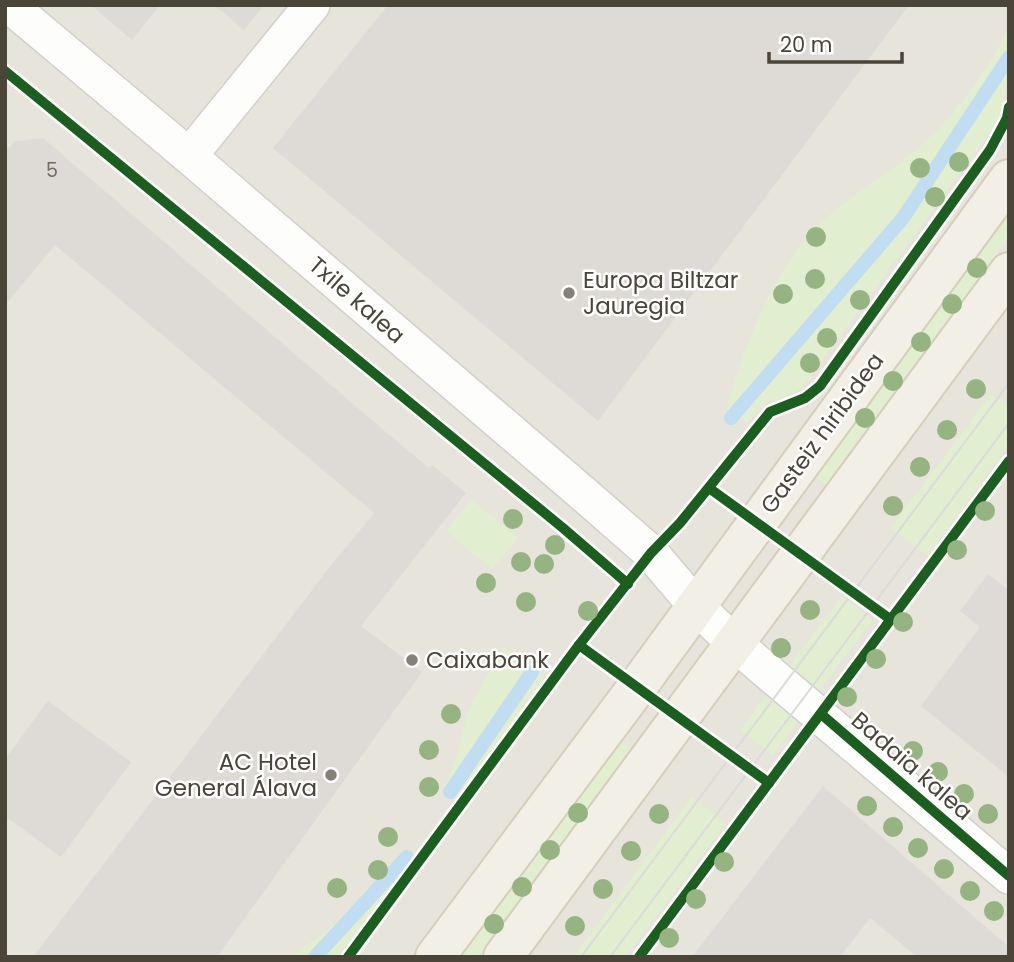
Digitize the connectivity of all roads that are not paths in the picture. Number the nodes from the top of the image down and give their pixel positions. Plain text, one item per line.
1 (312, 5) edge
2 (12, 18) edge
3 (189, 156) junction
4 (1009, 179) edge
5 (1009, 272) edge
6 (696, 606) junction
7 (735, 644) junction
8 (1009, 876) edge
9 (435, 957) edge
10 (503, 957) edge

1 - 3 street
2 - 3 street, Txile kalea
3 - 6 street, Txile kalea
4 - 6 main road, Gasteiz hiribidea
5 - 7 main road
6 - 7 street, Badaia kalea
6 - 9 main road, Gasteiz hiribidea
7 - 8 street, Badaia kalea
7 - 10 main road

